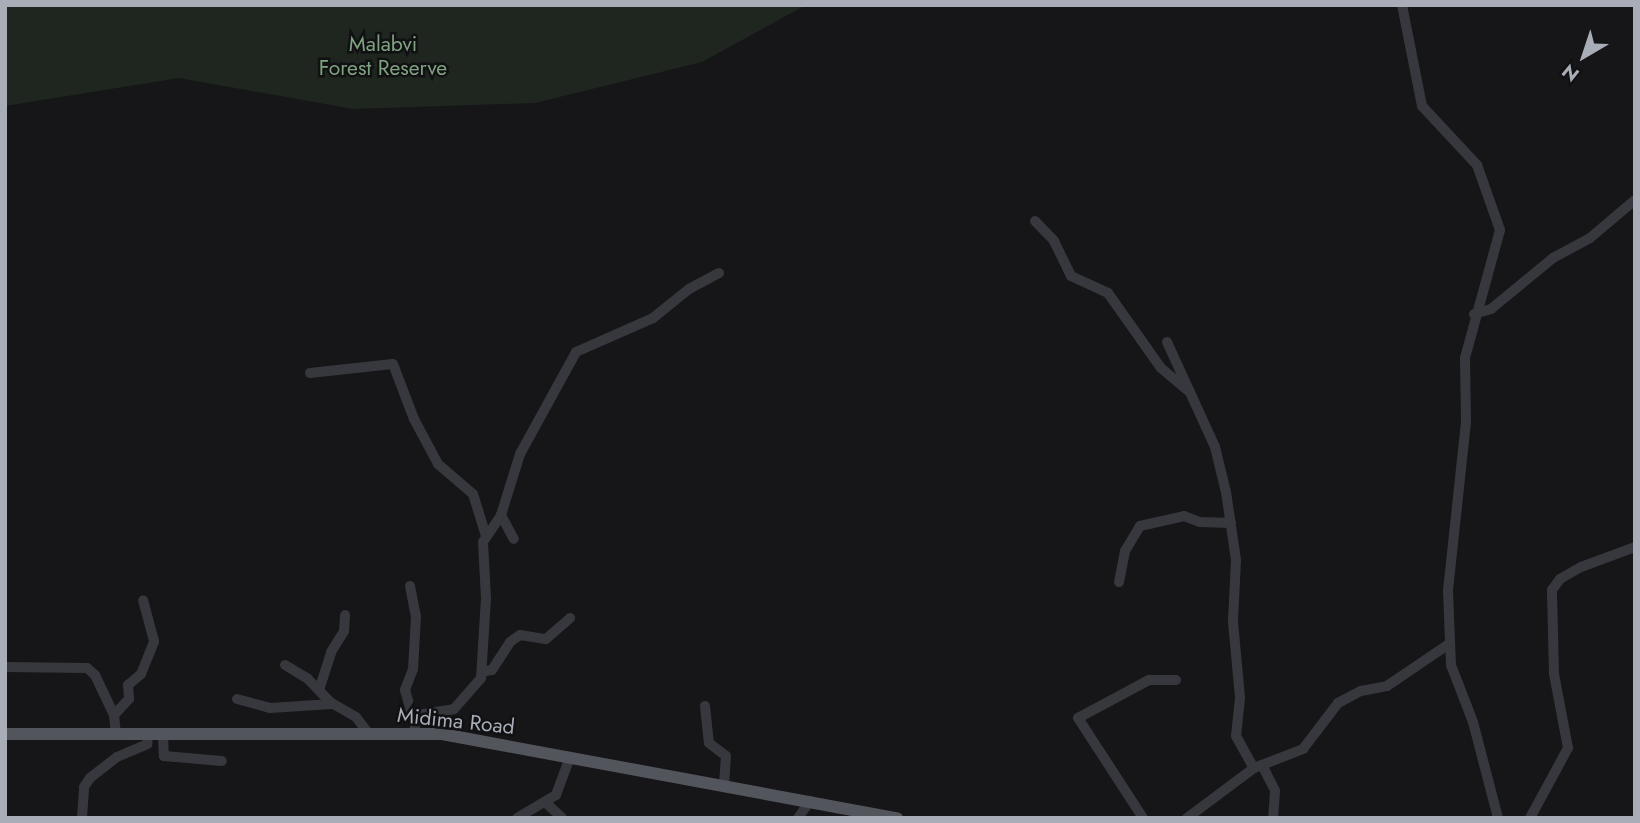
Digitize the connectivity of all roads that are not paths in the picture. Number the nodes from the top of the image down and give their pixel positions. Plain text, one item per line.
1 (1402, 5) edge
2 (1635, 200) edge
3 (1035, 221) dead end
4 (719, 274) dead end
5 (1474, 314) junction
6 (1167, 342) dead end
7 (310, 373) dead end
8 (1190, 392) junction
9 (501, 516) junction
10 (1231, 523) junction
11 (486, 536) junction
12 (514, 539) dead end
13 (1635, 547) edge
14 (1119, 582) dead end
15 (410, 586) dead end
16 (143, 600) dead end
17 (345, 615) dead end
18 (570, 618) dead end
19 (1449, 644) junction
20 (285, 665) dead end
21 (6, 666) edge
22 (483, 672) junction
23 (1175, 680) dead end
24 (319, 690) junction
25 (237, 699) dead end
26 (331, 704) junction
27 (705, 706) dead end
28 (114, 715) junction
29 (414, 726) junction
30 (149, 733) junction
31 (163, 733) junction
32 (368, 733) junction
33 (5, 734) edge
34 (116, 734) junction
35 (570, 757) junction
36 (222, 761) dead end
37 (1258, 766) junction
38 (724, 785) junction
39 (810, 801) junction
40 (545, 802) junction
41 (844, 813) edge
42 (800, 817) edge
43 (82, 818) edge
44 (517, 818) edge
45 (562, 818) edge
46 (897, 818) edge
47 (1143, 818) edge
48 (1187, 818) edge
49 (1273, 818) edge
50 (1498, 818) edge
51 (1531, 818) edge

1 - 5 street
2 - 5 street
3 - 8 street
4 - 9 street
5 - 19 street
6 - 8 street
7 - 11 street
8 - 10 street
9 - 11 street
9 - 12 street
10 - 14 street
10 - 37 street
11 - 22 street
13 - 51 street
15 - 29 street
16 - 28 street
17 - 24 street
18 - 22 street
19 - 37 street
19 - 50 street
20 - 24 street
21 - 28 street
22 - 29 street
23 - 47 street
24 - 26 street
25 - 26 street
26 - 32 street
27 - 38 street
28 - 34 street
29 - 32 main road, Midima Road
29 - 35 main road, Midima Road
30 - 31 main road, Midima Road
30 - 34 main road, Midima Road
30 - 43 street
31 - 32 main road, Midima Road
31 - 36 street
33 - 34 main road, Midima Road
35 - 38 main road, Midima Road
35 - 40 street
37 - 48 street
37 - 49 street
38 - 39 main road, Midima Road
39 - 41 main road, Midima Road
39 - 42 street
40 - 44 street
40 - 45 street
41 - 46 main road, Midima Road

